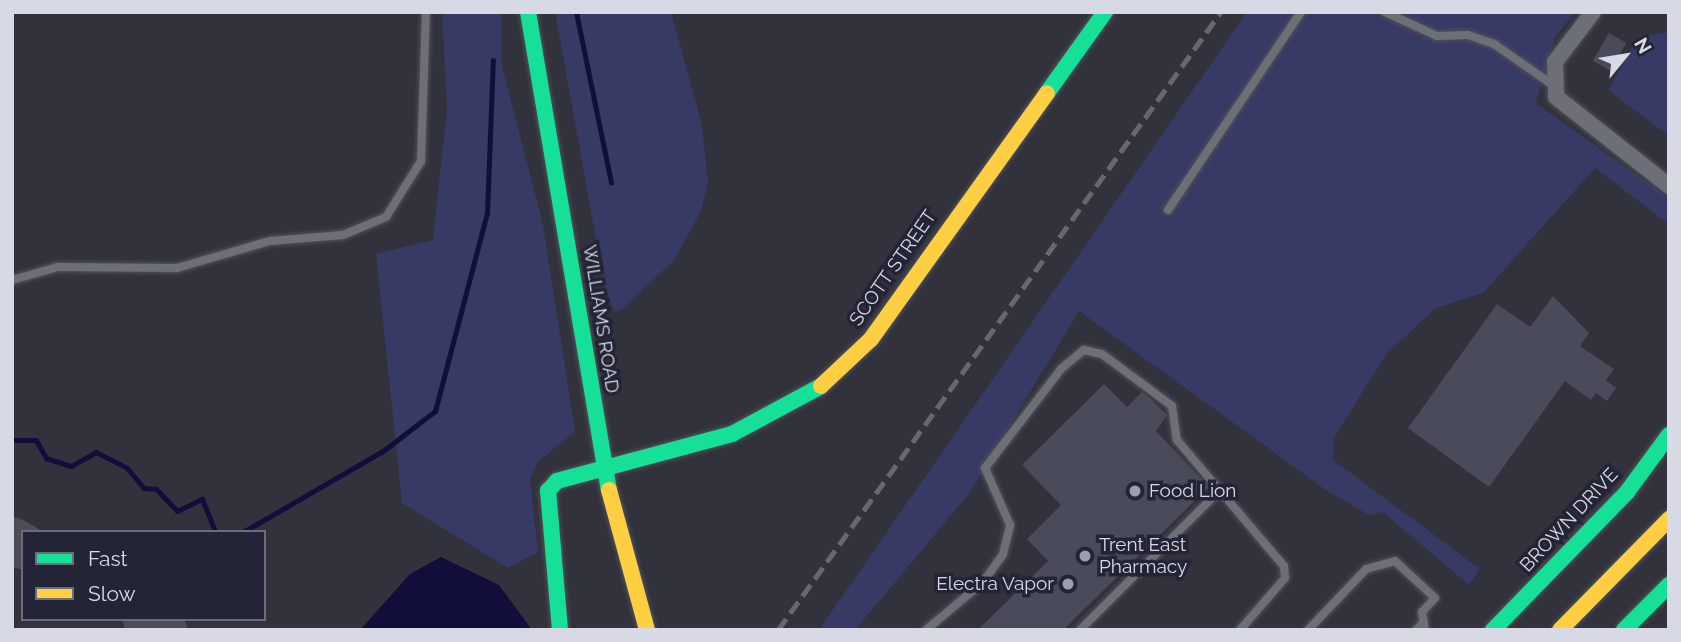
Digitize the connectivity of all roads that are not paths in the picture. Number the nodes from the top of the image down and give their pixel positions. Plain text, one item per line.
1 (426, 12) edge
2 (528, 12) edge
3 (1105, 12) edge
4 (1301, 12) edge
5 (1385, 12) edge
6 (1593, 12) edge
7 (1553, 85) junction
8 (1669, 186) edge
9 (1168, 209) dead end
10 (12, 280) edge
11 (1669, 435) edge
12 (605, 468) junction
13 (1220, 490) junction
14 (1669, 519) edge
15 (1669, 585) edge
16 (1425, 626) edge
17 (560, 630) edge
18 (647, 630) edge
19 (926, 630) edge
20 (1080, 630) edge
21 (1240, 630) edge
22 (1308, 630) edge
23 (1416, 630) edge
24 (1493, 630) edge
25 (1560, 630) edge
26 (1624, 630) edge

1 - 10 lane
2 - 12 main road, WILLIAMS ROAD
3 - 12 main road, SCOTT STREET
4 - 9 lane
5 - 7 lane
6 - 7 street
7 - 8 street
11 - 24 main road, BROWN DRIVE
12 - 17 main road, SCOTT STREET
12 - 18 main road, WILLIAMS ROAD
13 - 19 lane
13 - 20 lane
13 - 21 lane
14 - 25 main road
15 - 26 main road
16 - 22 lane
16 - 23 lane

